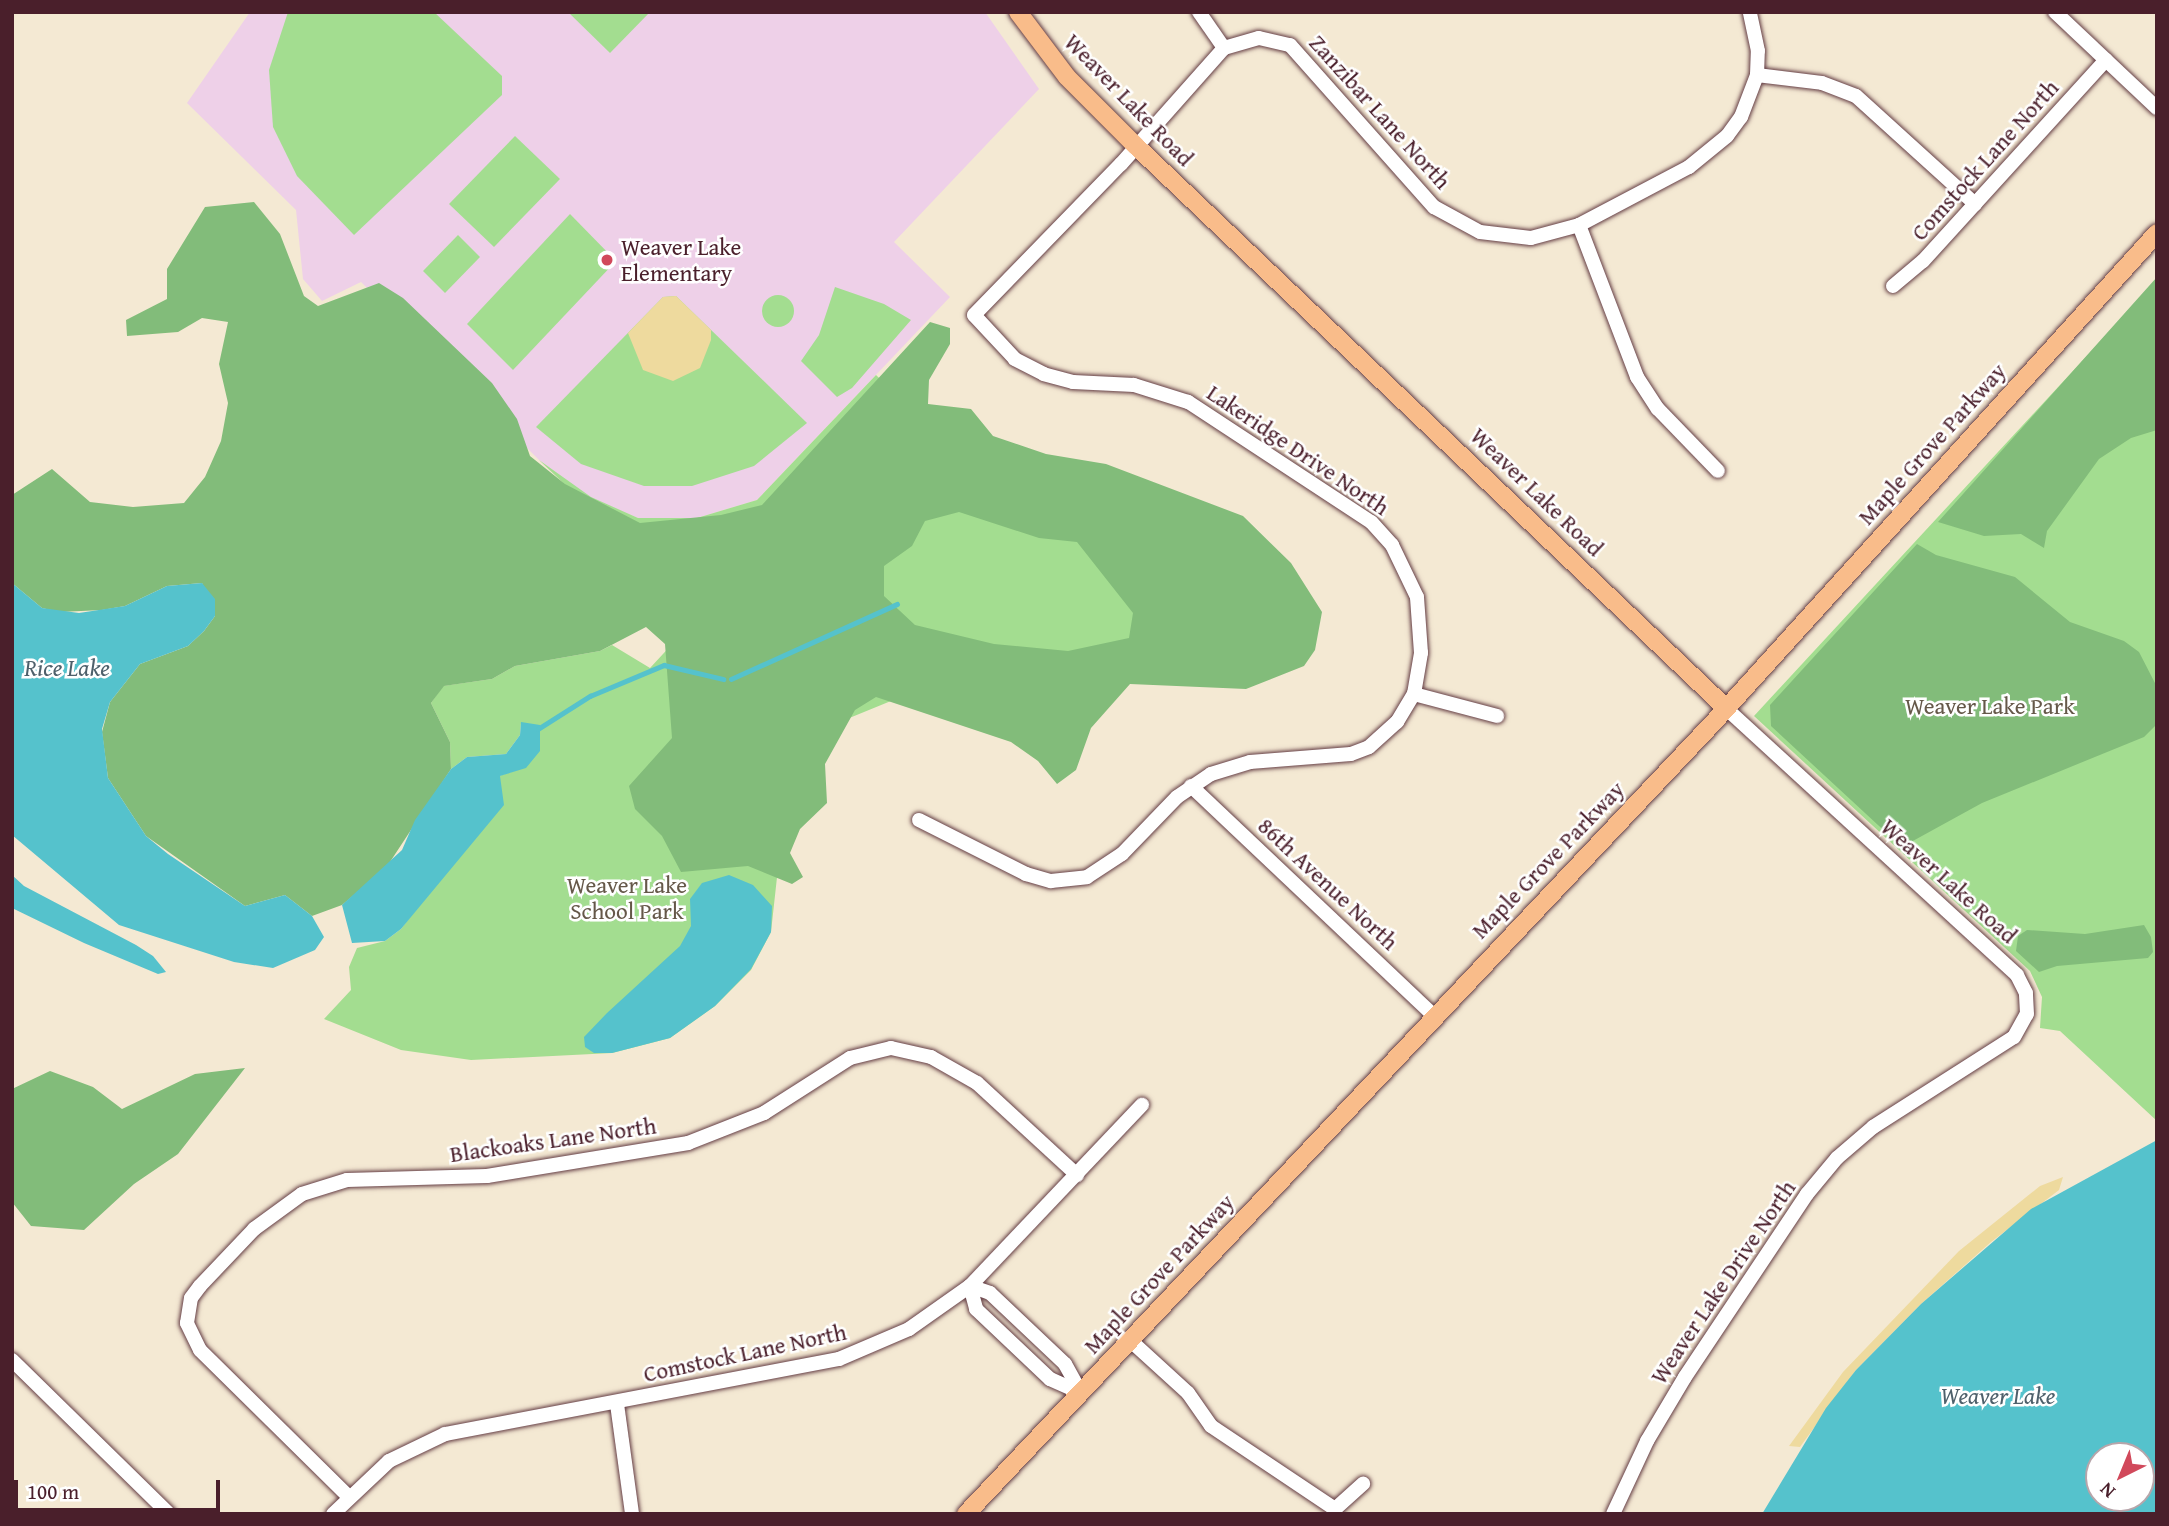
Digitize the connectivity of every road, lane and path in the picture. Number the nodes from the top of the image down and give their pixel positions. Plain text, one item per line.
1 (1018, 12) edge
2 (1199, 12) edge
3 (1750, 12) edge
4 (2055, 12) edge
5 (1224, 48) junction
6 (2106, 60) junction
7 (1757, 75) junction
8 (2157, 108) edge
9 (1136, 146) junction
10 (1975, 204) junction
11 (1579, 225) junction
12 (2157, 233) edge
13 (1893, 286) dead end
14 (1718, 471) dead end
15 (1414, 694) junction
16 (1726, 708) junction
17 (1497, 716) dead end
18 (1191, 786) junction
19 (919, 820) dead end
20 (2027, 1000) joint
21 (1433, 1015) junction
22 (1142, 1105) dead end
23 (1077, 1175) junction
24 (970, 1286) junction
25 (1131, 1341) junction
26 (12, 1360) edge
27 (1081, 1393) junction
28 (617, 1404) junction
29 (1363, 1484) dead end
30 (349, 1497) junction
31 (1335, 1511) edge
32 (169, 1514) edge
33 (333, 1514) edge
34 (632, 1514) edge
35 (966, 1514) edge
36 (1613, 1514) edge

1 - 9 main road, Weaver Lake Road
2 - 5 street
3 - 7 street
4 - 6 street
5 - 9 street
5 - 11 street, Zanzibar Lane North
6 - 8 street
6 - 10 street, Comstock Lane North
7 - 10 street
7 - 11 street, Zanzibar Lane North
9 - 15 street, Lakeridge Drive North
9 - 16 main road, Weaver Lake Road
10 - 13 street, Comstock Lane North
11 - 14 street
12 - 16 main road, Maple Grove Parkway
15 - 17 street
15 - 18 street, Lakeridge Drive North
16 - 20 street, Weaver Lake Road
16 - 21 main road, Maple Grove Parkway
18 - 19 street, Lakeridge Drive North
18 - 21 street, 86th Avenue North
20 - 36 street, Weaver Lake Drive North
21 - 25 main road, Maple Grove Parkway
22 - 23 street, Comstock Lane North
23 - 24 street, Comstock Lane North
23 - 30 street, Blackoaks Lane North
24 - 27 street
24 - 27 street
24 - 28 street, Comstock Lane North
25 - 27 main road, Maple Grove Parkway
25 - 31 street
26 - 32 street
27 - 35 main road, Maple Grove Parkway
28 - 30 street, Comstock Lane North
28 - 34 street
29 - 31 street
30 - 33 street, Comstock Lane North

